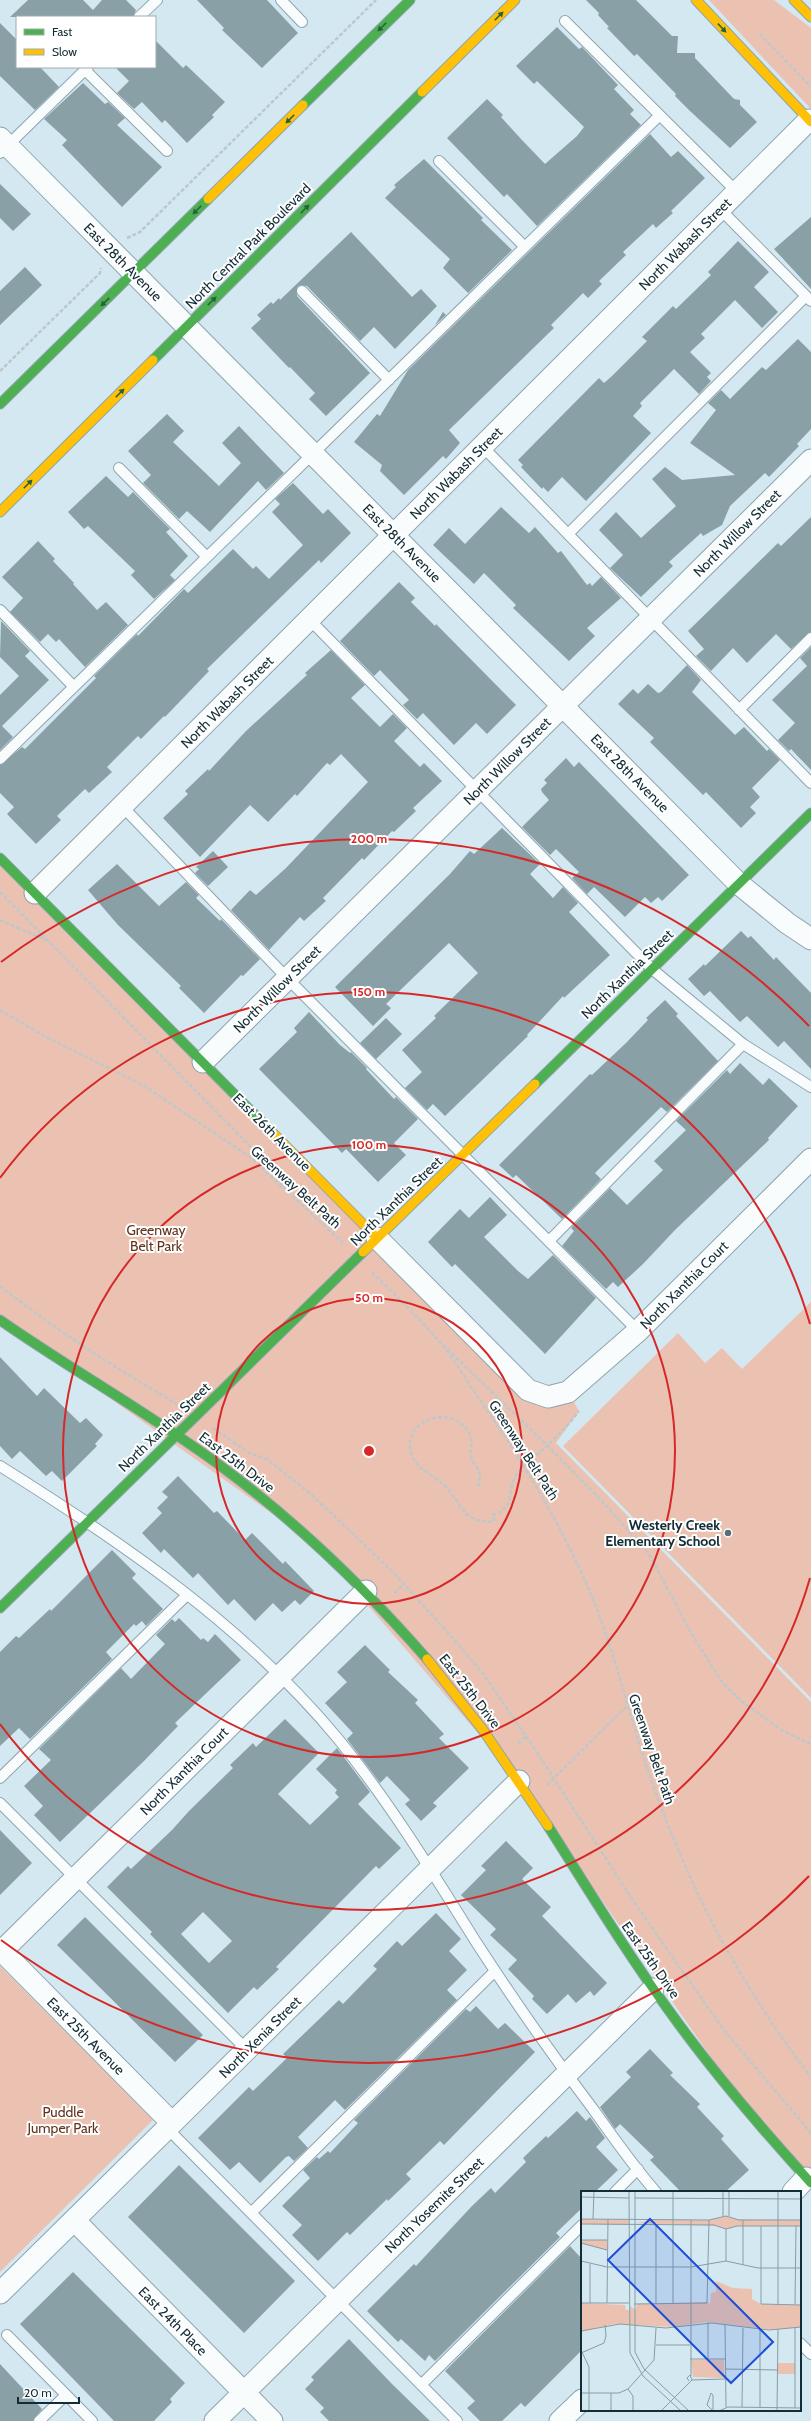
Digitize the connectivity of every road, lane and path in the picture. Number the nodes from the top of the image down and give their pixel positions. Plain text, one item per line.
1 (157, 0) edge
2 (281, 0) edge
3 (376, 0) edge
4 (410, 0) edge
5 (515, 0) edge
6 (696, 0) edge
7 (794, 0) edge
8 (140, 16) edge
9 (811, 17) edge
10 (565, 21) dead end
11 (302, 22) dead end
12 (759, 33) dead end
13 (87, 68) edge
14 (811, 87) edge
15 (659, 116) junction
16 (810, 121) edge
17 (3, 146) edge
18 (167, 151) dead end
19 (439, 161) dead end
20 (737, 192) junction
21 (720, 209) junction
22 (123, 240) dead end
23 (525, 247) junction
24 (102, 266) dead end
25 (134, 273) junction
26 (302, 291) dead end
27 (809, 299) edge
28 (187, 326) junction
29 (0, 371) edge
30 (389, 380) junction
31 (0, 404) edge
32 (482, 446) junction
33 (313, 454) junction
34 (811, 460) edge
35 (119, 468) dead end
36 (0, 512) edge
37 (568, 534) junction
38 (394, 535) junction
39 (207, 557) junction
40 (0, 610) edge
41 (309, 619) junction
42 (650, 619) junction
43 (811, 638) edge
44 (74, 687) junction
45 (563, 706) junction
46 (739, 710) junction
47 (0, 759) edge
48 (811, 783) edge
49 (478, 790) junction
50 (122, 806) junction
51 (811, 813) edge
52 (0, 858) edge
53 (739, 884) junction
54 (0, 892) edge
55 (35, 893) junction
56 (0, 920) edge
57 (811, 939) edge
58 (48, 941) junction
59 (652, 969) junction
60 (287, 978) junction
61 (0, 1010) edge
62 (743, 1044) junction
63 (203, 1062) junction
64 (811, 1087) edge
65 (463, 1154) junction
66 (811, 1158) edge
67 (294, 1198) junction
68 (377, 1238) junction
69 (549, 1241) junction
70 (358, 1257) junction
71 (0, 1286) edge
72 (0, 1320) edge
73 (638, 1330) junction
74 (438, 1340) junction
75 (558, 1395) junction
76 (179, 1406) dead end
77 (177, 1435) junction
78 (547, 1445) junction
79 (525, 1465) junction
80 (0, 1466) edge
81 (478, 1487) dead end
82 (88, 1522) junction
83 (404, 1583) dead end
84 (366, 1592) junction
85 (187, 1595) junction
86 (391, 1596) dead end
87 (0, 1608) edge
88 (281, 1676) junction
89 (626, 1707) junction
90 (526, 1736) dead end
91 (811, 1744) edge
92 (515, 1747) dead end
93 (0, 1778) edge
94 (519, 1781) junction
95 (542, 1789) dead end
96 (0, 1803) edge
97 (430, 1869) junction
98 (76, 1878) junction
99 (1, 1950) edge
100 (495, 1971) junction
101 (653, 1989) junction
102 (247, 2050) junction
103 (567, 2075) junction
104 (811, 2077) edge
105 (170, 2126) junction
106 (638, 2169) junction
107 (803, 2184) edge
108 (616, 2191) edge
109 (655, 2191) edge
110 (251, 2213) junction
111 (74, 2220) junction
112 (581, 2226) edge
113 (0, 2293) edge
114 (337, 2300) junction
115 (7, 2335) dead end
116 (801, 2344) edge
117 (811, 2354) edge
118 (421, 2385) junction
119 (244, 2393) junction
120 (66, 2394) junction
121 (581, 2401) edge
122 (39, 2421) edge
123 (92, 2421) edge
124 (215, 2421) edge
125 (272, 2421) edge
126 (457, 2421) edge
127 (560, 2421) edge

1 - 8 lane
2 - 11 lane
3 - 22 path
4 -> 25 street
28 -> 5 street, North Central Park Boulevard
6 -> 16 street
7 - 9 street
10 - 15 lane
12 - 14 path
13 - 17 lane
13 - 18 lane
15 - 20 lane
15 - 23 lane
16 - 20 street, North Wabash Street
17 - 25 street, East 28th Avenue
19 - 23 lane
20 - 21 street, North Wabash Street
21 - 27 lane
21 - 32 street, North Wabash Street
23 - 30 lane
24 - 29 path
25 - 28 street, East 28th Avenue
25 -> 31 street
26 - 30 lane
27 - 37 lane
28 - 33 street, East 28th Avenue
36 -> 28 street, North Central Park Boulevard
30 - 33 lane
32 - 37 lane
32 - 38 street, North Wabash Street
33 - 38 street, East 28th Avenue
33 - 39 lane
34 - 42 street, North Willow Street
35 - 39 lane
37 - 42 lane
38 - 41 street, North Wabash Street
38 - 45 street, East 28th Avenue
39 - 44 lane
40 - 44 lane
41 - 49 lane
41 - 50 street, North Wabash Street
42 - 45 street, North Willow Street
42 - 46 lane
43 - 46 lane
44 - 47 lane
45 - 49 street, North Willow Street
45 - 53 street, East 28th Avenue
46 - 48 lane
49 - 59 lane
49 - 60 street, North Willow Street
50 - 55 street, North Wabash Street
50 - 60 lane
51 - 53 street, North Xanthia Street
52 - 55 street, East 26th Avenue
53 - 57 street, East 28th Avenue
53 - 59 street, North Xanthia Street
54 - 58 path
55 - 63 street, East 26th Avenue
56 - 58 path
58 - 67 path
59 - 62 lane
59 - 65 street, North Xanthia Street
60 - 63 street, North Willow Street
60 - 65 lane
61 - 67 path, Greenway Belt Path
62 - 64 lane
62 - 69 lane
63 - 68 street, East 26th Avenue
65 - 68 street, North Xanthia Street
65 - 69 lane
66 - 73 street, North Xanthia Court
67 - 70 path, Greenway Belt Path
68 - 70 street, North Xanthia Street
68 - 75 street, East 26th Avenue
69 - 73 lane
70 - 74 path, Greenway Belt Path
70 - 77 street, North Xanthia Street
71 - 76 path
72 - 77 street, East 25th Drive
73 - 75 street, North Xanthia Court
74 - 78 path
74 - 79 path, Greenway Belt Path
75 - 78 path
77 - 82 street, North Xanthia Street
77 - 84 street, East 25th Drive
78 - 79 path
78 - 91 path
79 - 81 path
79 - 89 path, Greenway Belt Path
80 - 82 lane
82 - 85 lane
82 - 87 street, North Xanthia Street
83 - 86 path
84 - 88 street, North Xanthia Court
84 - 94 street, East 25th Drive
85 - 88 lane
85 - 93 lane
88 - 97 lane
88 - 98 street, North Xanthia Court
89 - 95 path
89 - 104 path, Greenway Belt Path
90 - 92 path
94 - 97 street, North Xenia Street
94 - 101 street, East 25th Drive
96 - 98 lane
97 - 100 lane
97 - 102 street, North Xenia Street
98 - 99 street, North Xanthia Court
98 - 102 lane
99 - 105 street, East 25th Avenue
100 - 103 lane
100 - 110 lane
101 - 103 street, North Yosemite Street
101 - 107 street, East 25th Drive
102 - 105 street, North Xenia Street
103 - 106 lane
103 - 114 street, North Yosemite Street
105 - 110 lane
105 - 111 street, North Xenia Street
106 - 108 lane
106 - 109 lane
110 - 114 lane
111 - 113 street, North Xenia Street
111 - 119 street, East 24th Place
112 - 118 lane
114 - 118 lane
114 - 119 street, North Yosemite Street
115 - 120 lane
116 - 117 lane
118 - 126 lane
119 - 124 street, North Yosemite Street
119 - 125 street, East 24th Place
120 - 122 lane
120 - 123 lane
121 - 127 street

